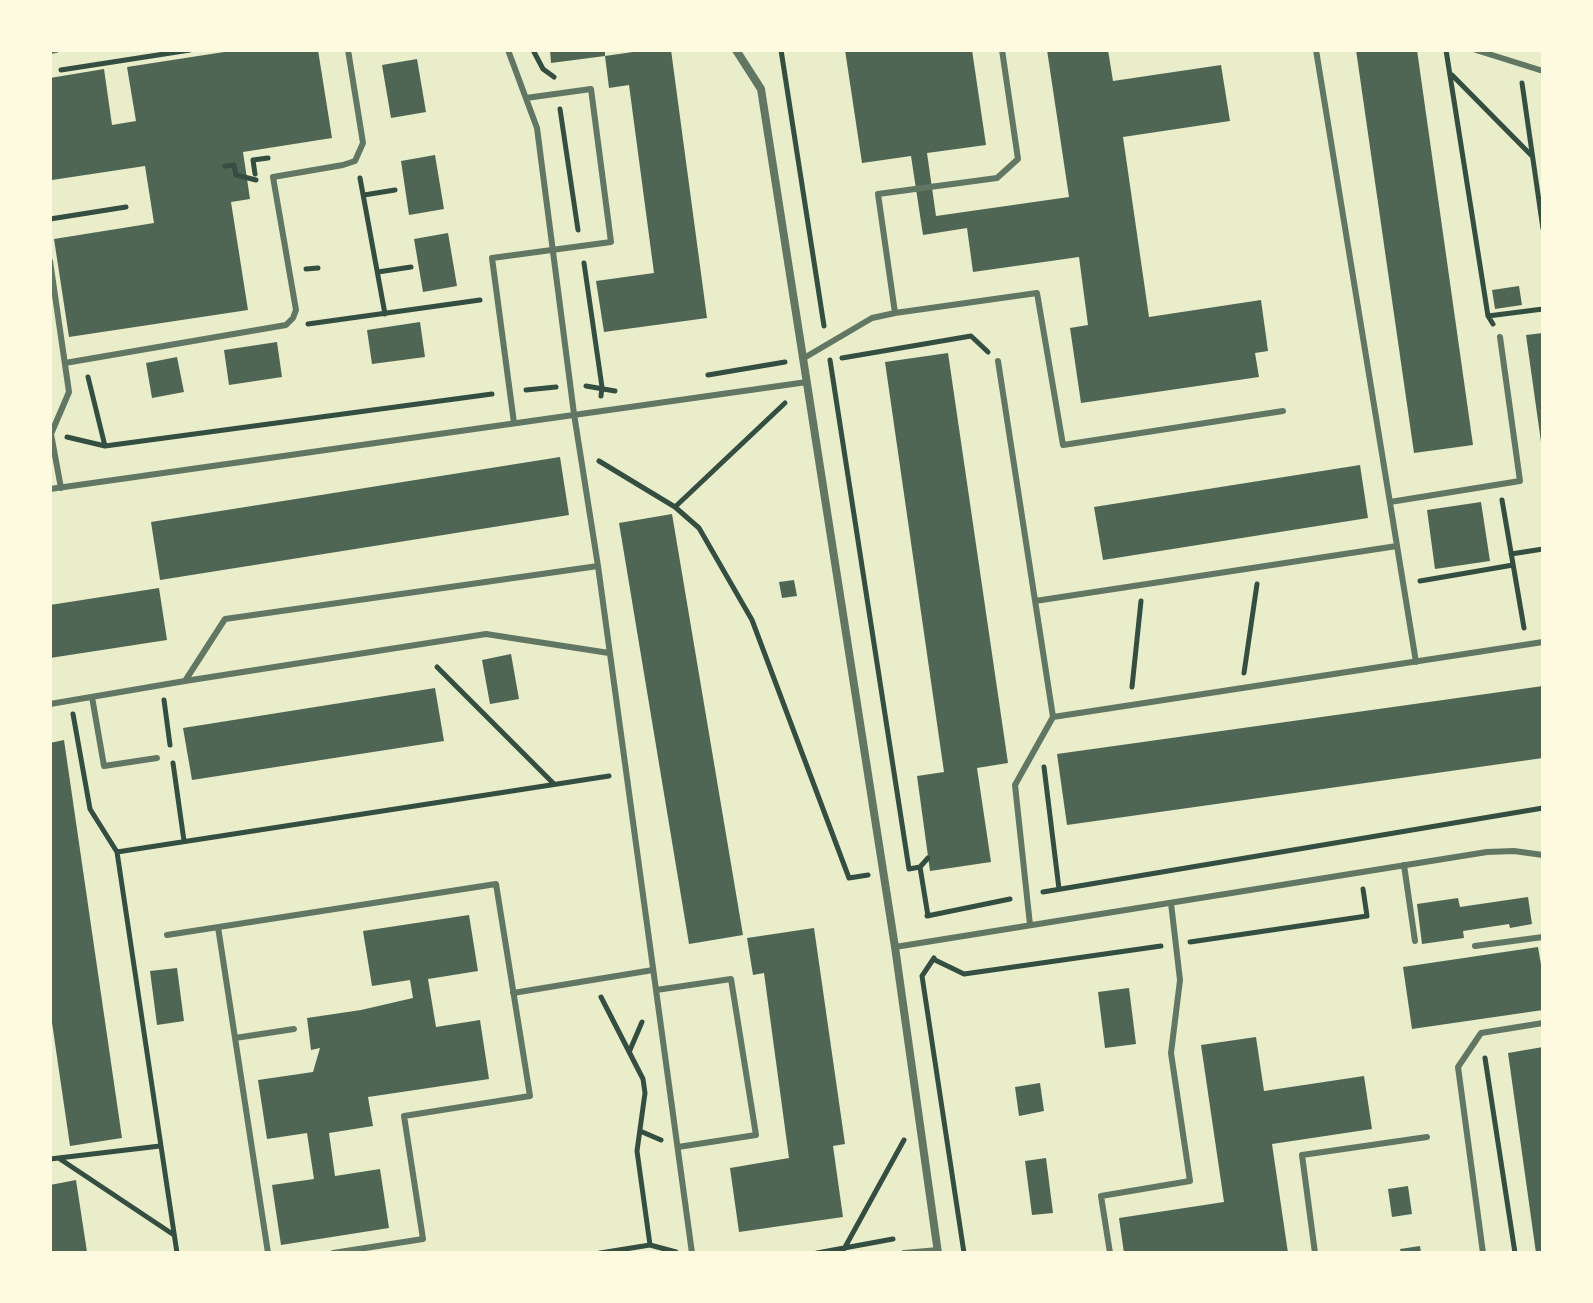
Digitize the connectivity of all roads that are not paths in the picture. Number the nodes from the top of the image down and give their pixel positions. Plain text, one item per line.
1 (348, 50) edge
2 (508, 50) edge
3 (1002, 50) edge
4 (1316, 50) edge
5 (1476, 50) edge
6 (738, 51) edge
7 (1543, 71) edge
8 (526, 98) junction
9 (553, 250) junction
10 (50, 261) edge
11 (895, 313) junction
12 (1500, 337) road end
13 (804, 358) junction
14 (998, 361) dead end
15 (65, 363) junction
16 (807, 382) junction
17 (1283, 411) dead end
18 (574, 414) junction
19 (514, 423) junction
20 (51, 434) edge
21 (61, 488) junction
22 (50, 489) edge
23 (1390, 502) junction
24 (1397, 546) junction
25 (598, 566) junction
26 (1035, 601) junction
27 (1543, 642) edge
28 (609, 653) junction
29 (1416, 662) junction
30 (185, 681) junction
31 (92, 697) junction
32 (50, 704) edge
33 (1053, 717) junction
34 (157, 758) dead end
35 (1543, 855) edge
36 (1404, 865) junction
37 (1171, 903) junction
38 (1030, 925) junction
39 (218, 927) junction
40 (167, 935) dead end
41 (1543, 937) edge
42 (1415, 941) dead end
43 (1475, 946) dead end
44 (895, 947) junction
45 (653, 970) junction
46 (656, 990) junction
47 (513, 993) junction
48 (1543, 1023) edge
49 (294, 1029) dead end
50 (235, 1038) junction
51 (1427, 1137) dead end
52 (678, 1147) junction
53 (938, 1251) edge
54 (268, 1253) edge
55 (333, 1253) edge
56 (692, 1253) edge
57 (904, 1253) edge
58 (1110, 1253) edge
59 (1315, 1253) edge
60 (1483, 1253) edge

1 - 15 lane
2 - 8 lane
3 - 11 lane
4 - 23 lane
5 - 7 lane
6 - 13 street
8 - 9 lane
8 - 9 lane
9 - 18 lane
9 - 19 lane
10 - 15 lane
11 - 13 lane
11 - 17 lane
12 - 23 lane
13 - 16 street
14 - 26 lane
15 - 20 lane
16 - 18 lane
16 - 44 street
18 - 19 lane
18 - 25 lane
19 - 21 lane
20 - 21 lane
21 - 22 lane
23 - 24 lane
24 - 26 lane
24 - 29 lane
25 - 28 lane
25 - 30 lane
26 - 33 lane
27 - 29 lane
28 - 30 lane
28 - 45 lane
29 - 33 lane
30 - 31 lane
31 - 32 lane
31 - 34 lane
33 - 38 lane
35 - 36 lane
36 - 37 lane
36 - 42 lane
37 - 38 lane
37 - 58 lane
38 - 44 lane
39 - 40 lane
39 - 47 lane
39 - 50 lane
41 - 43 lane
44 - 53 street
45 - 46 lane
45 - 47 lane
46 - 52 lane
46 - 52 lane
47 - 55 lane
48 - 60 lane
49 - 50 lane
50 - 54 lane
51 - 59 lane
52 - 56 lane
53 - 57 lane

